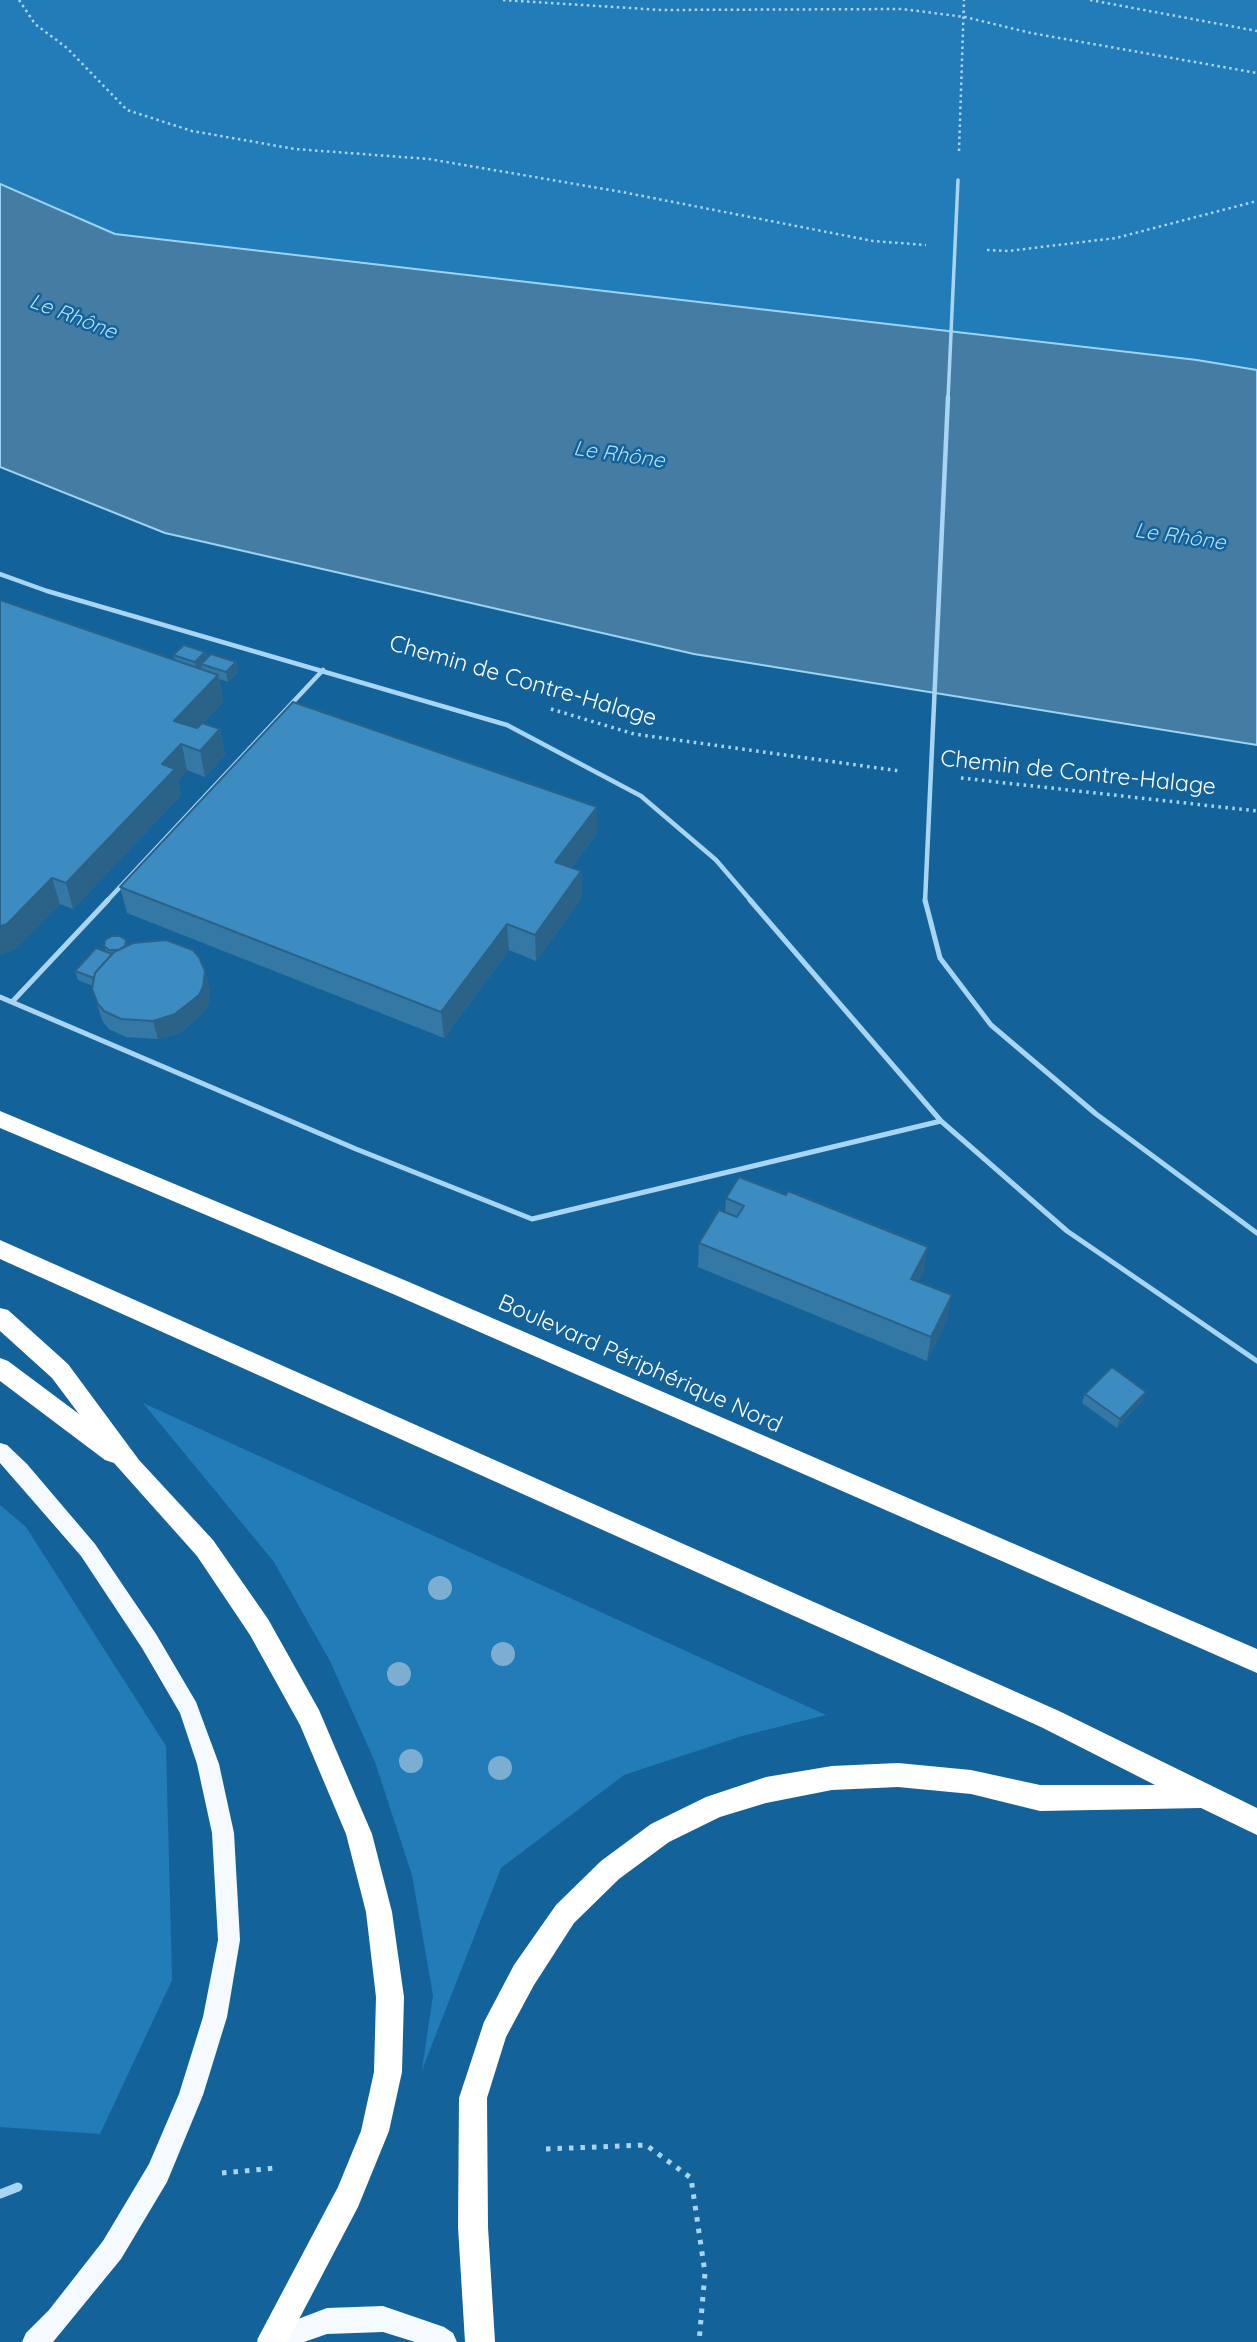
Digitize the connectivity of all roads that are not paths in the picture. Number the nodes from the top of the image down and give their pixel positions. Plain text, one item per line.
1 (958, 180) road end
2 (0, 574) edge
3 (323, 670) junction
4 (0, 997) edge
5 (12, 1002) junction
6 (0, 1119) edge
7 (941, 1121) junction
8 (1257, 1233) edge
9 (0, 1249) edge
10 (0, 1317) edge
11 (1257, 1361) edge
12 (0, 1368) edge
13 (0, 1451) edge
14 (131, 1467) junction
15 (1257, 1661) edge
16 (1201, 1797) junction
17 (1257, 1822) edge
18 (18, 2187) dead end
19 (0, 2194) edge
20 (271, 2341) edge
21 (35, 2342) edge
22 (444, 2342) edge
23 (480, 2342) edge

1 - 8 lane
2 - 3 lane
3 - 5 lane
3 - 7 lane
4 - 5 lane
5 - 7 lane
6 - 15 highway, Boulevard Périphérique Nord
7 - 11 lane
9 - 16 highway
10 - 14 highway
12 - 14 highway
13 - 21 main road
14 - 20 highway
16 - 17 highway
16 - 23 highway
18 - 19 street
20 - 22 main road

